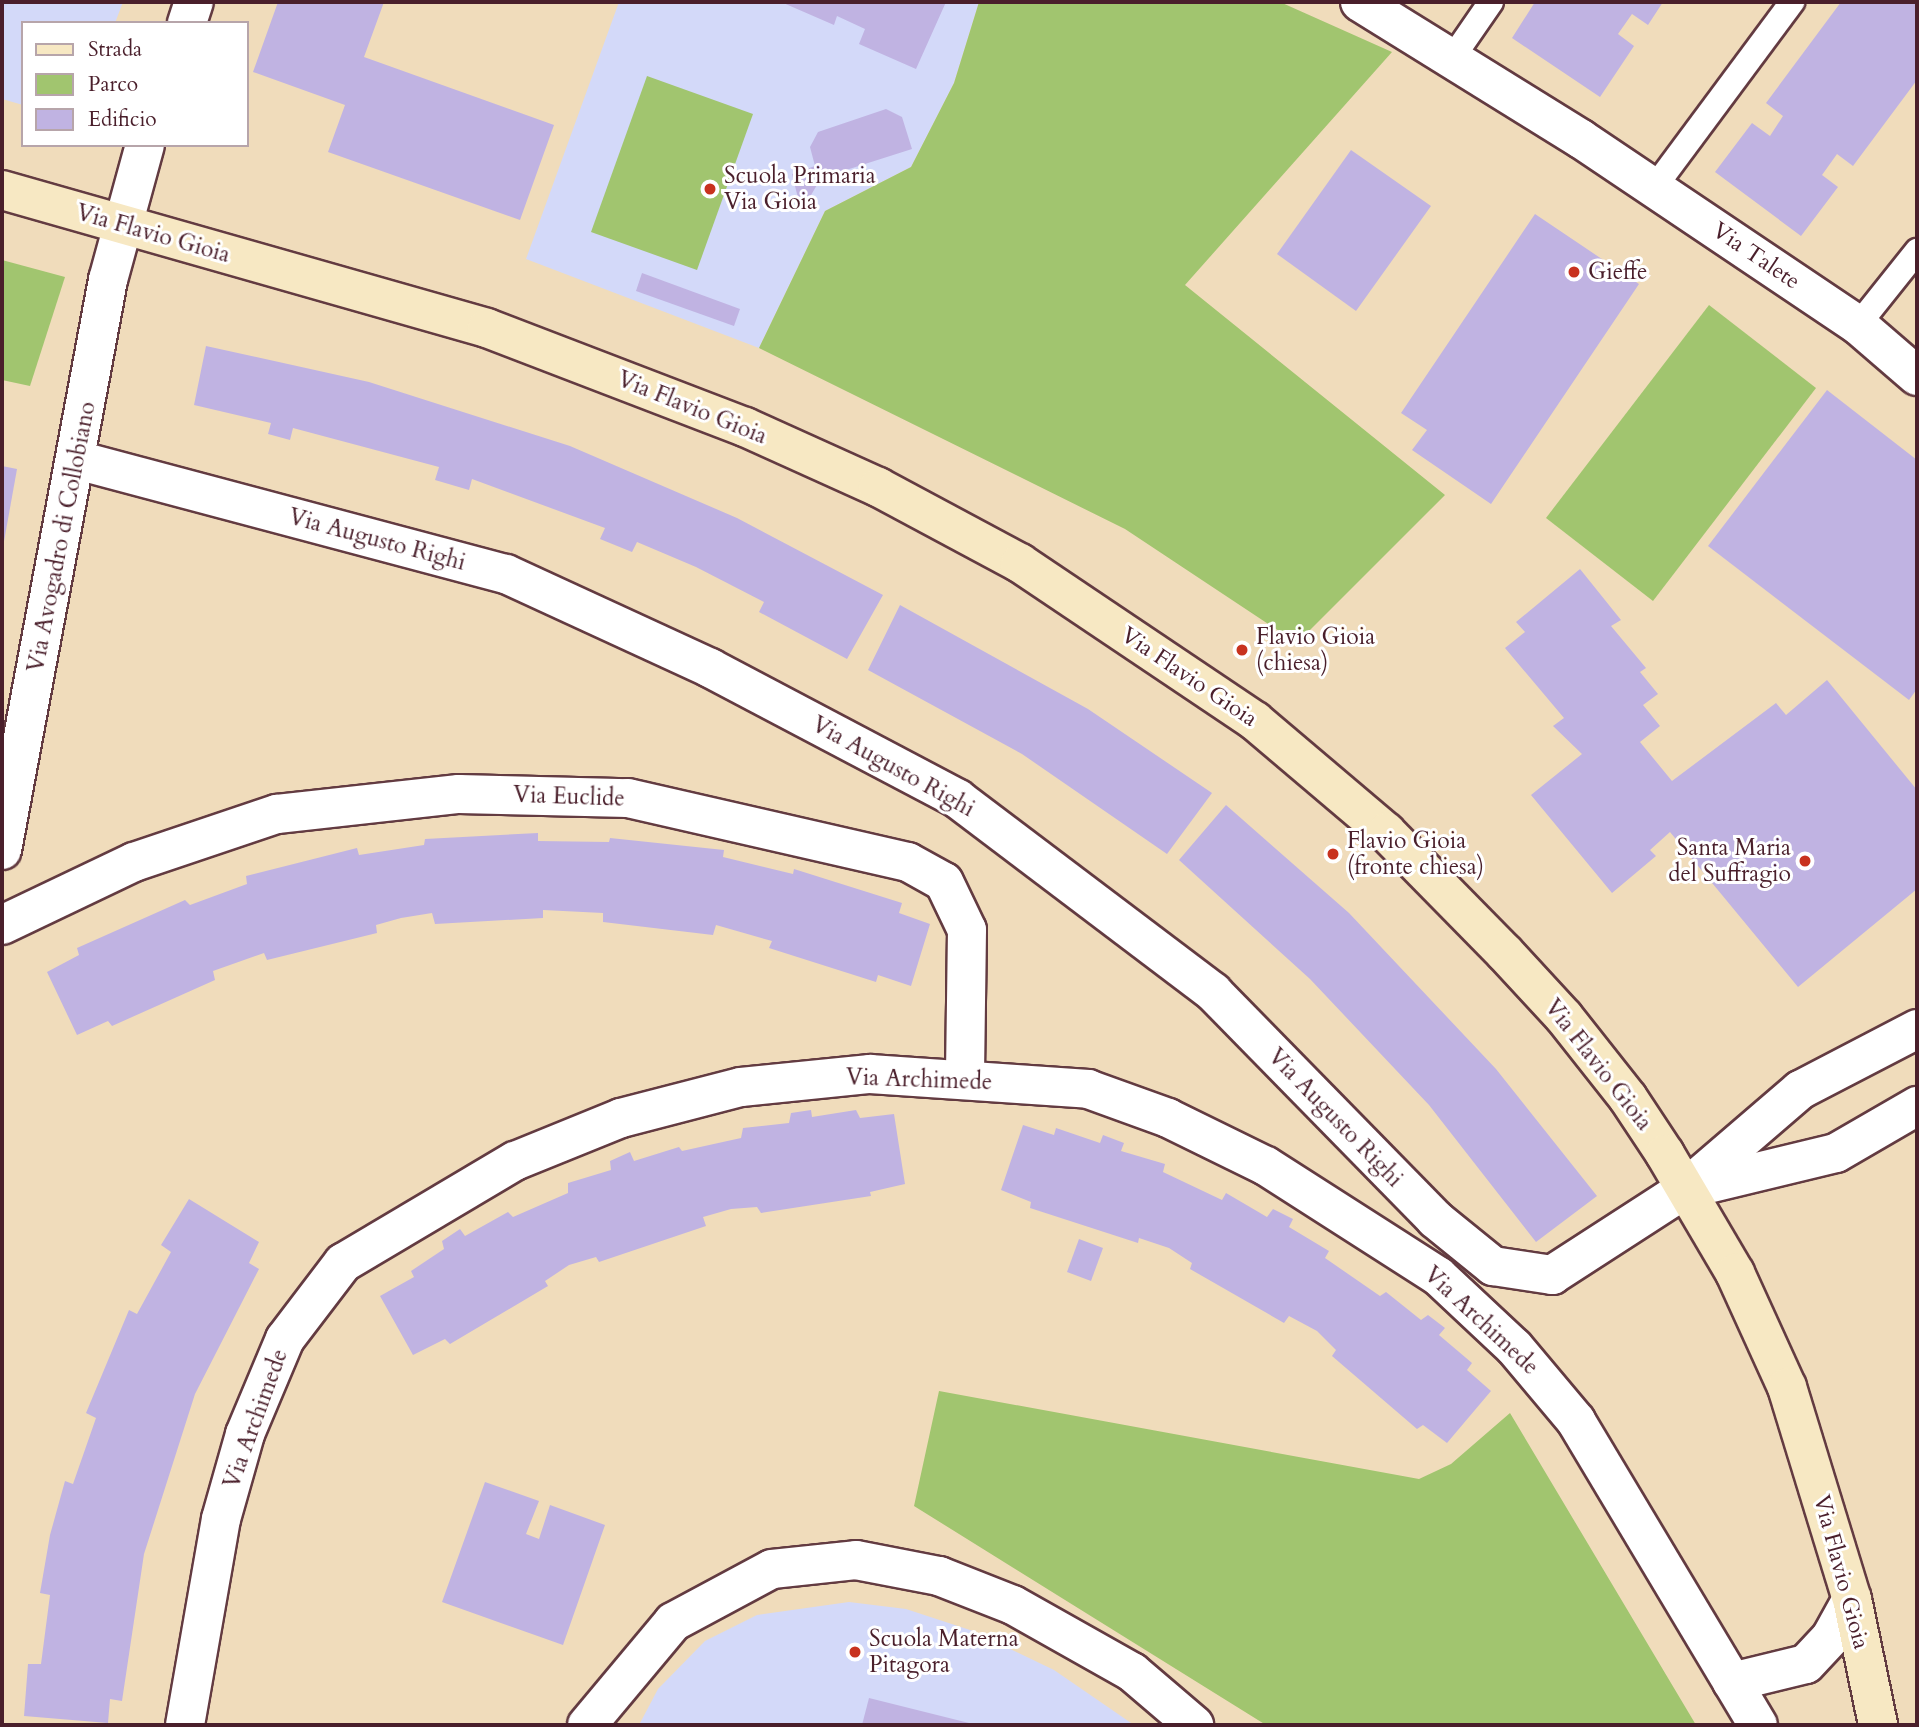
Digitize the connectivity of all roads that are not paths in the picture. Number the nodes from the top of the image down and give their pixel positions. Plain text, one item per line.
1 (194, 2) edge
2 (1360, 2) edge
3 (1491, 2) edge
4 (1792, 2) edge
5 (188, 21) edge
6 (1453, 57) junction
7 (144, 147) edge
8 (1654, 188) junction
9 (2, 190) edge
10 (120, 225) junction
11 (1917, 251) edge
12 (1858, 325) junction
13 (1917, 376) edge
14 (77, 460) junction
15 (2, 850) edge
16 (2, 925) edge
17 (1917, 1030) edge
18 (965, 1080) junction
19 (1917, 1106) edge
20 (1685, 1189) junction
21 (1852, 1599) junction
22 (1732, 1682) junction
23 (186, 1725) edge
24 (587, 1725) edge
25 (1194, 1725) edge
26 (1758, 1725) edge
27 (1878, 1725) edge

1 - 5 street
2 - 6 street, Via Talete
3 - 6 lane
4 - 8 lane
6 - 8 street, Via Talete
7 - 10 street
8 - 12 street, Via Talete
9 - 10 main road, Via Flavio Gioia
10 - 14 street, Via Avogadro di Collobiano
10 - 20 main road, Via Flavio Gioia
11 - 12 lane
12 - 13 street, Via Talete
14 - 15 street, Via Avogadro di Collobiano
14 - 20 street, Via Augusto Righi
16 - 18 street, Via Euclide
17 - 20 street
18 - 22 street, Via Archimede
18 - 23 street, Via Archimede
19 - 20 street
20 - 21 main road, Via Flavio Gioia
21 - 22 street
21 - 27 main road, Via Flavio Gioia
22 - 26 street, Via Archimede
24 - 25 street

